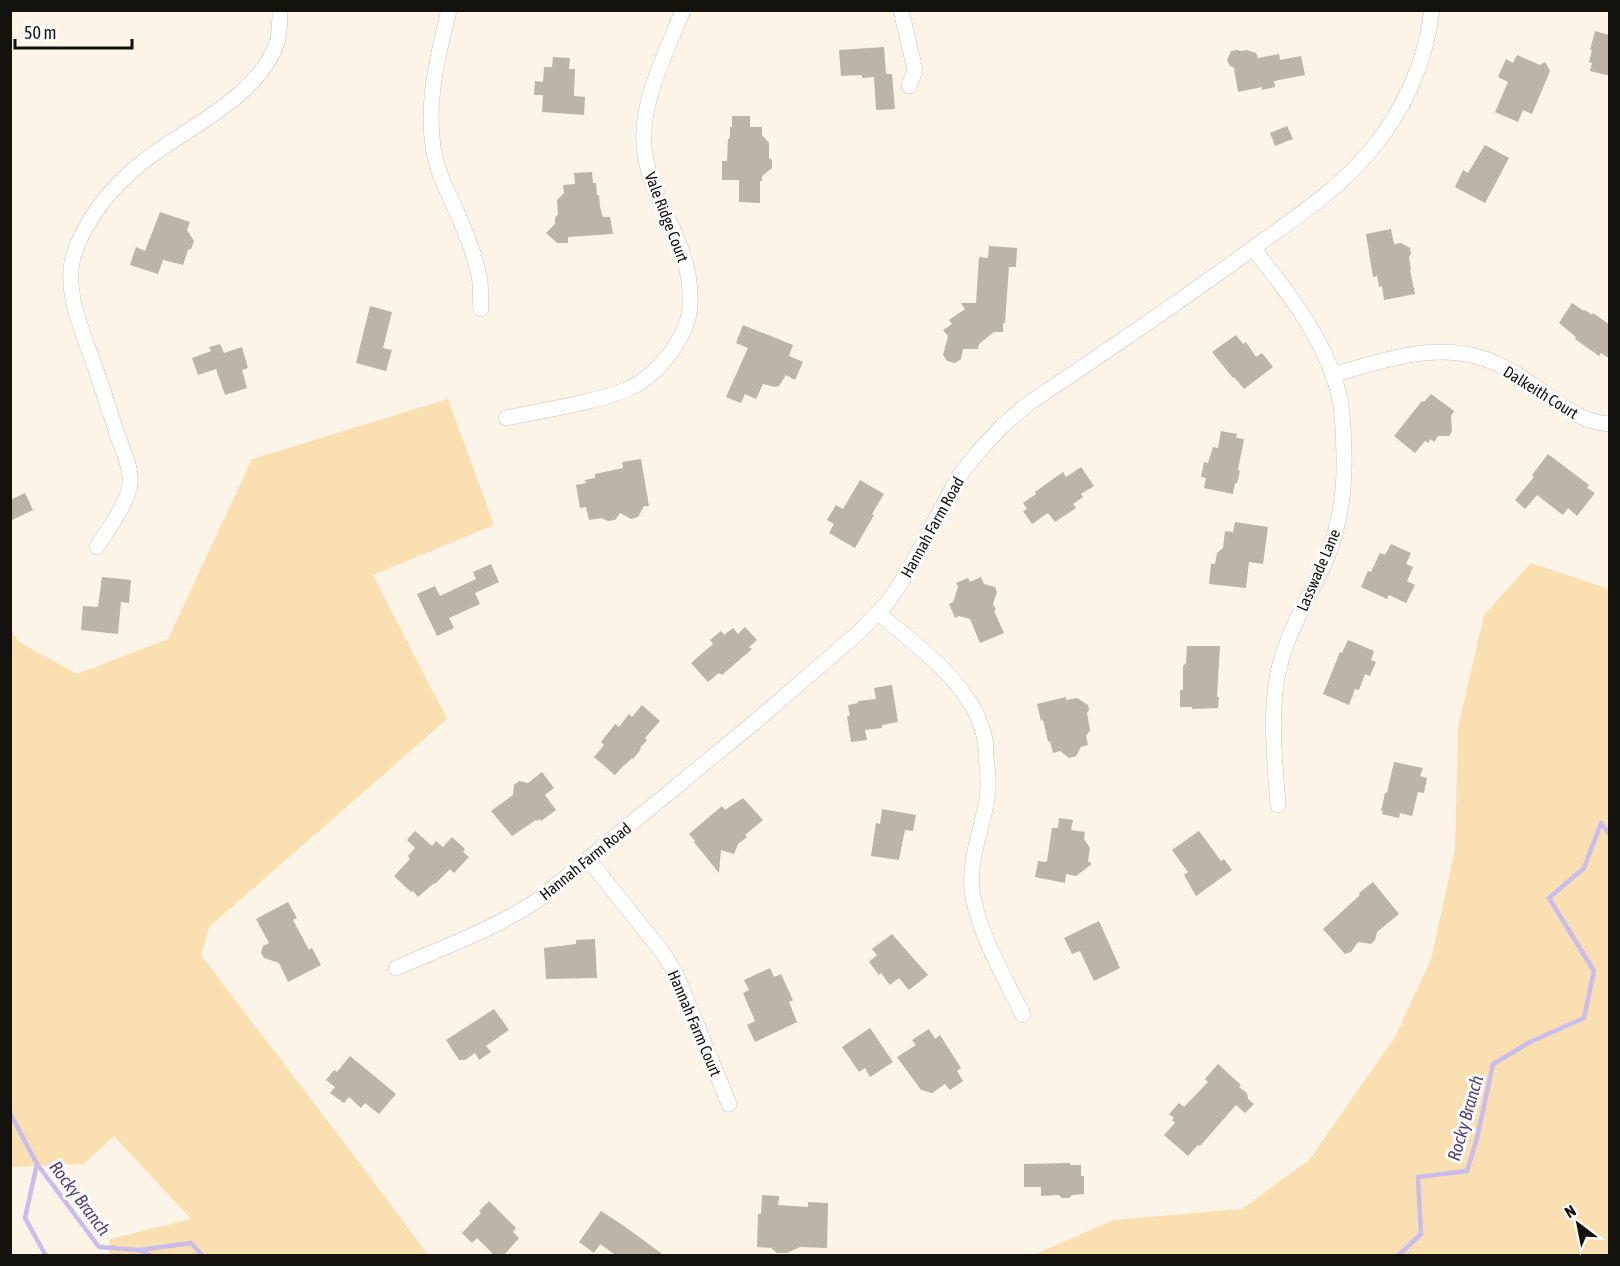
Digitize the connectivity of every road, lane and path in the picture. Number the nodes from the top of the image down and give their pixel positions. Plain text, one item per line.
1 (280, 10) edge
2 (449, 10) edge
3 (683, 10) edge
4 (901, 10) edge
5 (1432, 10) edge
6 (909, 86) dead end
7 (1253, 248) junction
8 (481, 309) dead end
9 (1332, 375) junction
10 (506, 418) dead end
11 (1610, 424) edge
12 (97, 547) dead end
13 (878, 614) junction
14 (1278, 805) dead end
15 (588, 859) junction
16 (396, 968) dead end
17 (1023, 1016) dead end
18 (729, 1104) dead end

1 - 12 street
2 - 8 street
3 - 10 street, Vale Ridge Court
4 - 6 street
5 - 7 street, Hannah Farm Road
7 - 9 street, Lasswade Lane
7 - 13 street, Hannah Farm Road
9 - 11 street, Dalkeith Court
9 - 14 street, Lasswade Lane
13 - 15 street, Hannah Farm Road
13 - 17 street
15 - 16 street, Hannah Farm Road
15 - 18 street, Hannah Farm Court

